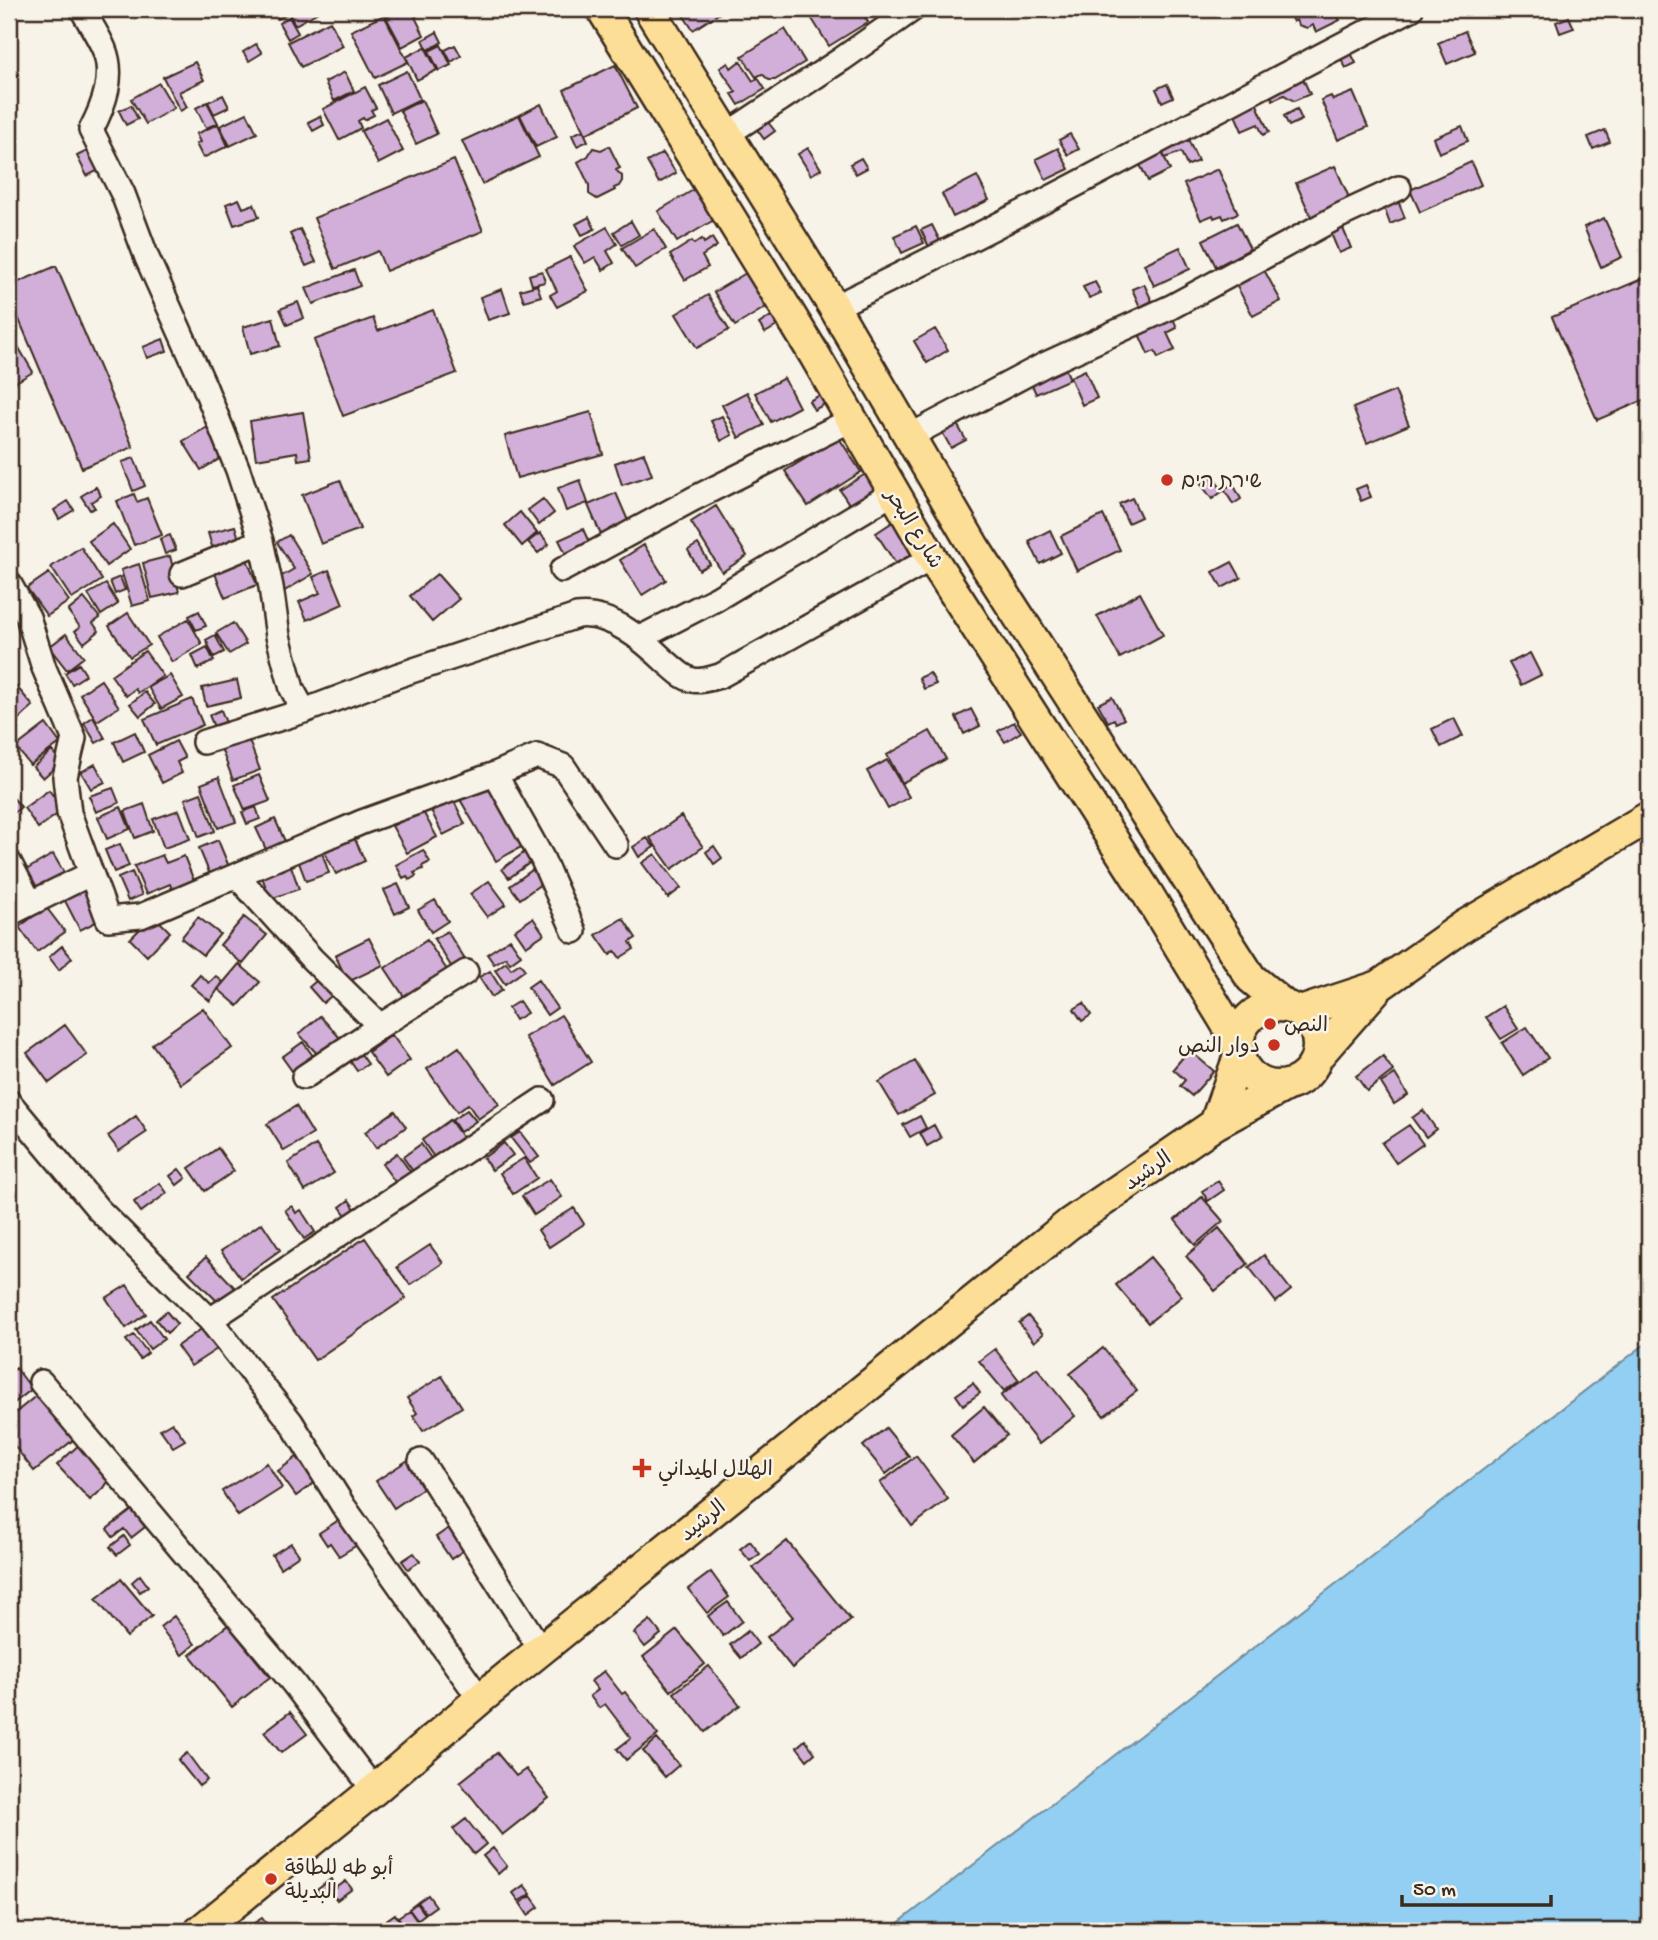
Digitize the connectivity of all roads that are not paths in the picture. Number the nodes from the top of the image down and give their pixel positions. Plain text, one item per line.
1 (82, 9) edge
2 (603, 9) edge
3 (649, 9) edge
4 (913, 9) edge
5 (1411, 9) edge
6 (726, 135) junction
7 (1399, 188) dead end
8 (834, 307) junction
9 (851, 420) junction
10 (910, 436) junction
11 (893, 493) junction
12 (261, 541) junction
13 (932, 558) junction
14 (562, 570) dead end
15 (182, 574) dead end
16 (9, 583) edge
17 (640, 638) junction
18 (304, 711) junction
19 (204, 742) dead end
20 (495, 774) junction
21 (1649, 817) edge
22 (616, 845) dead end
23 (9, 862) edge
24 (90, 874) junction
25 (237, 876) junction
26 (30, 902) junction
27 (9, 914) edge
28 (573, 931) dead end
29 (466, 972) dead end
30 (1379, 986) junction
31 (1292, 1009) junction
32 (380, 1026) junction
33 (1238, 1048) junction
34 (1316, 1059) junction
35 (304, 1077) dead end
36 (1287, 1085) junction
37 (542, 1100) dead end
38 (9, 1102) edge
39 (1215, 1124) junction
40 (210, 1320) junction
41 (41, 1382) dead end
42 (421, 1461) dead end
43 (541, 1650) junction
44 (480, 1699) junction
45 (374, 1790) junction
46 (200, 1931) edge

1 - 12 street
2 - 9 main road, شارع البحر
3 - 6 main road, شارع البحر
4 - 6 street
5 - 8 street
6 - 8 main road, شارع البحر
7 - 10 street
8 - 10 main road, شارع البحر
9 - 11 main road, شارع البحر
9 - 14 street
10 - 31 main road, شارع البحر
11 - 13 main road, شارع البحر
11 - 17 street
12 - 15 street
12 - 18 street
13 - 17 street
13 - 33 main road, شارع البحر
16 - 24 street
17 - 18 street
18 - 19 street
20 - 22 street
20 - 25 street
20 - 28 street
21 - 30 main road
23 - 26 street
24 - 25 street
24 - 26 street
25 - 32 street
26 - 27 street
29 - 32 street
30 - 31 main road
30 - 34 main road
31 - 33 main road
31 - 34 main road
32 - 35 street
33 - 36 main road
33 - 39 main road
34 - 36 main road
36 - 39 main road, الرشيد
37 - 40 street
38 - 40 street
39 - 43 main road, الرشيد
40 - 44 street
41 - 45 street
42 - 43 street
43 - 44 main road, الرشيد
44 - 45 main road, الرشيد
45 - 46 main road, الرشيد

